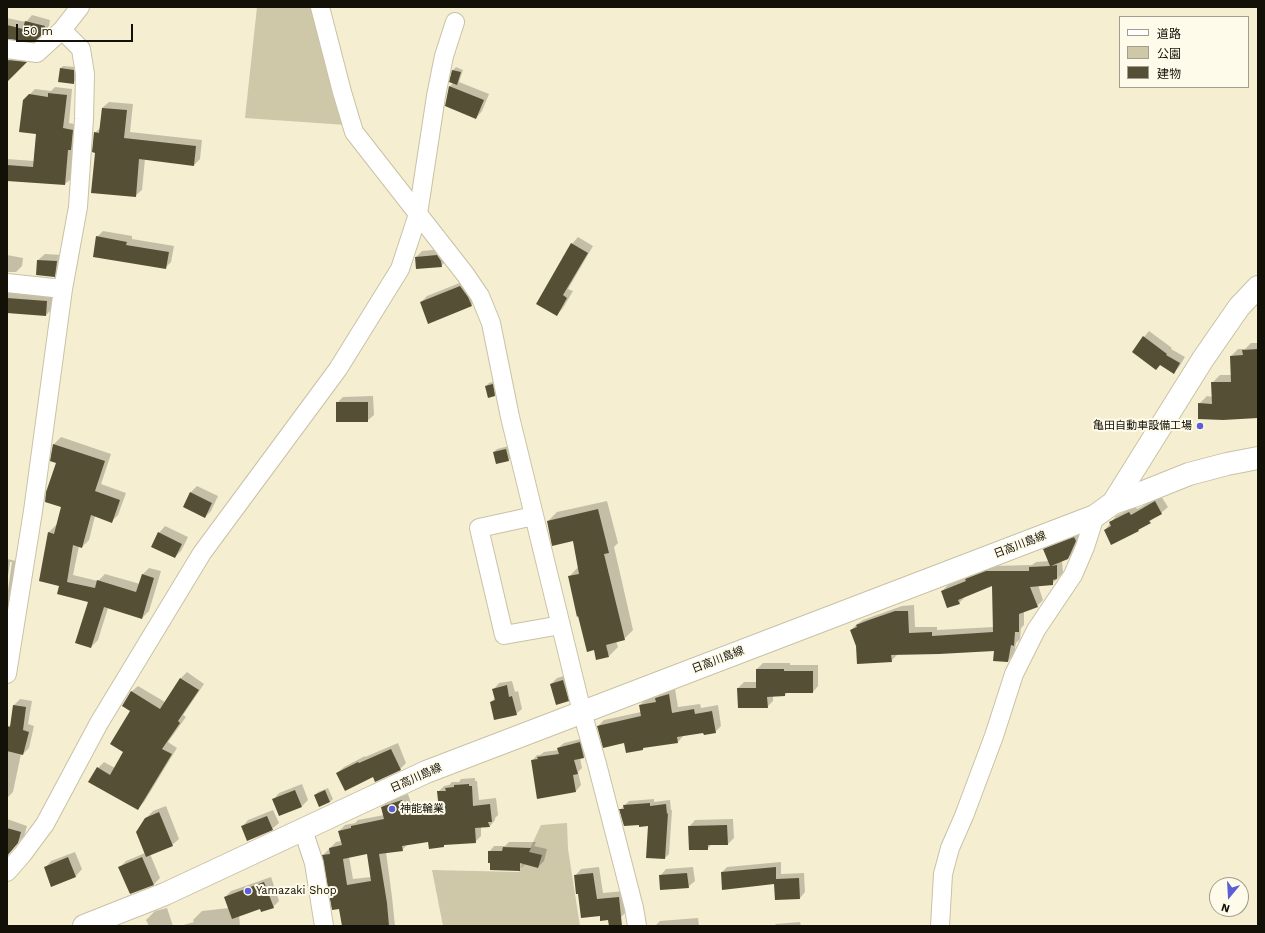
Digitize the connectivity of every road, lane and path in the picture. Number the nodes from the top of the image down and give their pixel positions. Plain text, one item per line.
1 (80, 7) edge
2 (320, 7) edge
3 (455, 22) dead end
4 (62, 30) junction
5 (7, 49) edge
6 (418, 214) junction
7 (7, 283) edge
8 (1258, 287) edge
9 (63, 289) junction
10 (1258, 458) edge
11 (1113, 502) junction
12 (534, 516) junction
13 (1095, 516) junction
14 (561, 626) junction
15 (7, 674) edge
16 (582, 712) junction
17 (303, 830) junction
18 (7, 872) edge
19 (84, 926) edge
20 (324, 926) edge
21 (637, 926) edge
22 (940, 926) edge

1 - 4 street
2 - 6 street
3 - 6 street
4 - 5 street
4 - 9 street
6 - 12 street
6 - 18 street
7 - 9 street
8 - 11 main road, 日高川島線
9 - 15 street
10 - 11 main road
11 - 13 main road, 日高川島線
12 - 14 street
12 - 14 street
13 - 16 main road, 日高川島線
13 - 22 street
14 - 16 street
16 - 17 main road, 日高川島線
16 - 21 street
17 - 19 main road, 日高川島線
17 - 20 street

